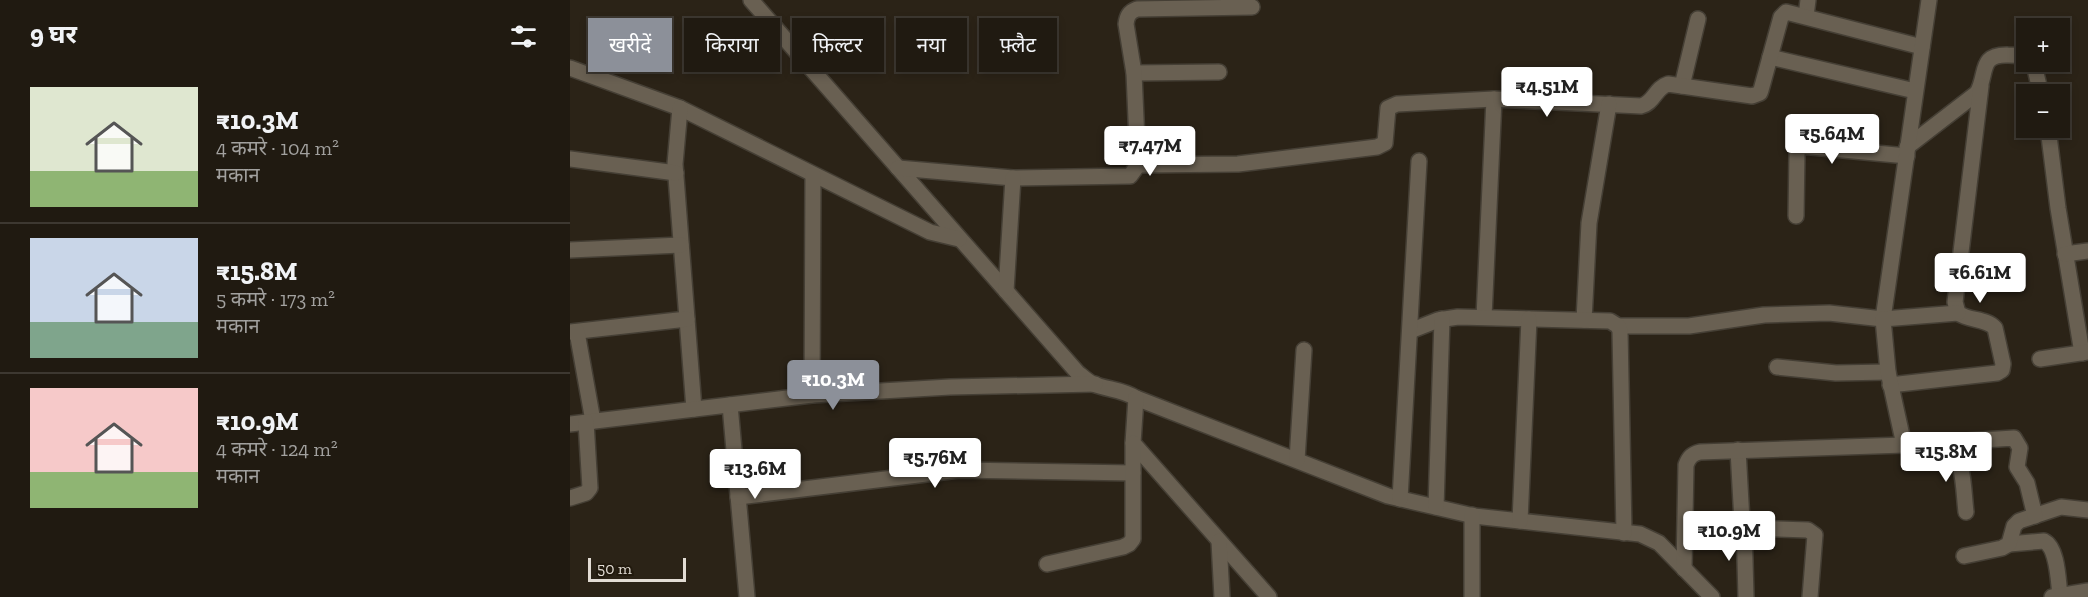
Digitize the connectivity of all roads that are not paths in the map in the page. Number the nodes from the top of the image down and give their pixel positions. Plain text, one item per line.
1 (751, 0) edge
2 (1808, 0) edge
3 (1929, 0) edge
4 (1216, 4) edge
5 (1252, 7) dead end
6 (1806, 16) junction
7 (1698, 19) dead end
8 (1922, 47) junction
9 (2016, 56) edge
10 (1770, 57) junction
11 (570, 68) edge
12 (1219, 72) dead end
13 (1134, 73) junction
14 (1682, 86) junction
15 (1981, 86) junction
16 (1916, 91) junction
17 (1494, 99) junction
18 (1609, 104) junction
19 (680, 108) junction
20 (2049, 138) edge
21 (1907, 151) junction
22 (570, 159) edge
23 (1419, 161) dead end
24 (1138, 165) junction
25 (898, 168) junction
26 (676, 173) junction
27 (813, 175) junction
28 (1012, 178) junction
29 (1796, 216) dead end
30 (959, 239) junction
31 (681, 245) junction
32 (570, 250) edge
33 (2088, 251) edge
34 (2065, 254) junction
35 (1006, 291) junction
36 (1958, 313) junction
37 (1484, 317) junction
38 (687, 319) junction
39 (1442, 319) junction
40 (1529, 319) junction
41 (1584, 320) junction
42 (1883, 320) junction
43 (1618, 326) junction
44 (1410, 331) junction
45 (573, 332) edge
46 (1304, 350) dead end
47 (2085, 353) edge
48 (2040, 359) dead end
49 (1777, 367) dead end
50 (1889, 379) junction
51 (1095, 384) junction
52 (812, 395) junction
53 (1136, 398) junction
54 (730, 405) junction
55 (694, 410) junction
56 (589, 422) junction
57 (570, 424) edge
58 (1946, 442) junction
59 (1133, 443) junction
60 (1904, 445) junction
61 (1738, 450) junction
62 (1296, 460) junction
63 (1132, 473) junction
64 (738, 497) junction
65 (570, 498) edge
66 (1400, 498) junction
67 (1436, 507) junction
68 (2088, 510) edge
69 (1966, 512) dead end
70 (1472, 515) junction
71 (2035, 516) junction
72 (1520, 521) junction
73 (1744, 525) junction
74 (1624, 532) junction
75 (1219, 541) junction
76 (2009, 544) junction
77 (1964, 556) dead end
78 (1047, 564) dead end
79 (1684, 569) junction
80 (2088, 591) edge
81 (2055, 596) edge
82 (747, 597) edge
83 (1222, 597) edge
84 (1269, 597) edge
85 (1472, 597) edge
86 (1712, 597) edge
87 (1746, 597) edge
88 (1810, 597) edge

1 - 25 street
2 - 6 street
3 - 8 street
4 - 5 street
4 - 13 street
6 - 8 street
6 - 10 street
7 - 14 street
8 - 16 street
9 - 15 street
10 - 14 street
10 - 16 street
11 - 19 street
12 - 13 street
13 - 24 street
14 - 18 street
15 - 21 street
15 - 36 street
16 - 21 street
17 - 18 street
17 - 24 street
17 - 37 street
18 - 41 street
19 - 26 street
19 - 27 street
20 - 34 street
21 - 29 street
21 - 42 street
22 - 26 street
23 - 44 street
24 - 28 street
25 - 28 street
25 - 30 street
26 - 31 street
27 - 30 street
27 - 52 street
28 - 35 street
30 - 35 street
31 - 32 street
31 - 38 street
33 - 34 street
34 - 47 street
35 - 51 street
36 - 42 street
36 - 50 street
37 - 39 street
37 - 40 street
38 - 45 street
38 - 55 street
39 - 44 street
39 - 67 street
40 - 41 street
40 - 72 street
41 - 43 street
42 - 43 street
42 - 50 street
43 - 74 street
44 - 66 street
45 - 56 street
46 - 62 street
47 - 48 street
49 - 50 street
50 - 60 street
51 - 52 street
51 - 53 street
52 - 54 street
53 - 59 street
53 - 62 street
54 - 55 street
54 - 64 street
55 - 56 street
56 - 57 street
56 - 65 street
58 - 60 street
58 - 69 street
58 - 71 street
59 - 63 street
59 - 75 street
60 - 61 street
61 - 73 street
61 - 79 street
62 - 66 street
63 - 64 street
63 - 78 street
64 - 82 street
66 - 67 street
67 - 70 street
68 - 71 street
70 - 72 street
70 - 85 street
71 - 76 street
72 - 74 street
73 - 87 street
73 - 88 street
74 - 79 street
75 - 83 street
75 - 84 street
76 - 77 street
76 - 81 street
79 - 86 street
80 - 81 street

